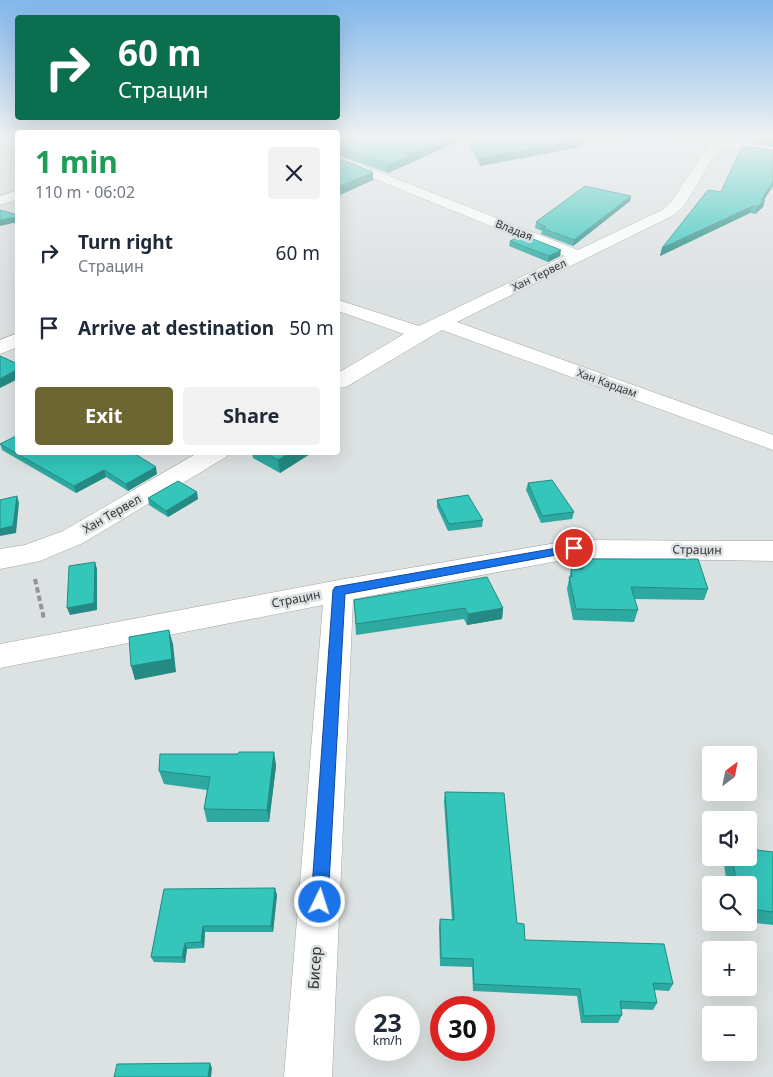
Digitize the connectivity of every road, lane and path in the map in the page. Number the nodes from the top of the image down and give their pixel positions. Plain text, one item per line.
1 (406, 187) edge
2 (688, 187) edge
3 (578, 256) junction
4 (340, 306) edge
5 (441, 323) junction
6 (420, 333) junction
7 (15, 340) edge
8 (0, 348) edge
9 (340, 381) edge
10 (773, 443) edge
11 (212, 455) edge
12 (773, 551) edge
13 (30, 554) junction
14 (0, 559) edge
15 (339, 590) junction
16 (50, 646) junction
17 (0, 656) edge
18 (308, 1077) edge

1 - 3 street, Владая
2 - 3 street, Хан Тервел
3 - 5 street, Хан Тервел
4 - 6 street
5 - 6 street, Хан Тервел
5 - 10 street, Хан Кардам
6 - 9 street, Хан Тервел
7 - 8 street
11 - 13 street, Хан Тервел
12 - 15 street, Страцин
13 - 14 street, Хан Тервел
13 - 16 path
15 - 16 street, Страцин
15 - 18 street, Бисер
16 - 17 street, Страцин

